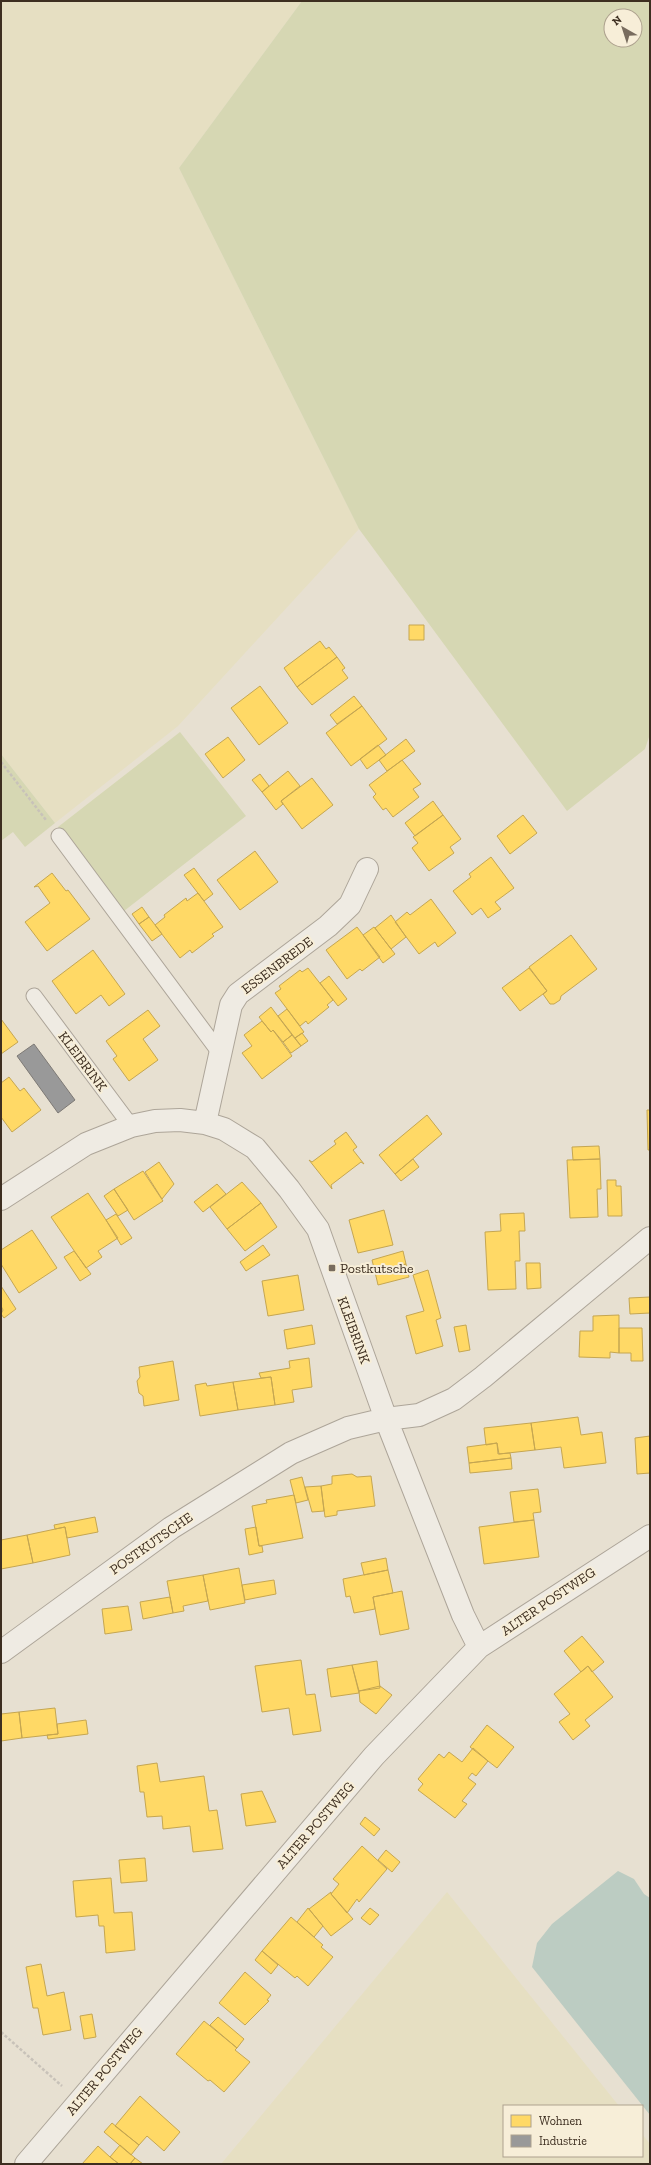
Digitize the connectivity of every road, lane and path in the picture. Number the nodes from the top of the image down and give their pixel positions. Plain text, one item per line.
1 (1, 762) edge
2 (59, 836) joint
3 (367, 869) dead end
4 (34, 996) dead end
5 (220, 1053) junction
6 (205, 1123) junction
7 (131, 1126) junction
8 (1, 1200) edge
9 (650, 1238) edge
10 (386, 1419) junction
11 (650, 1536) edge
12 (479, 1647) junction
13 (1, 1652) edge
14 (1, 2032) edge
15 (78, 2101) junction
16 (26, 2164) edge

1 - 2 path
2 - 5 lane
3 - 5 street, ESSENBREDE
4 - 7 lane, KLEIBRINK
5 - 6 street, ESSENBREDE
6 - 7 street, KLEIBRINK
6 - 10 street, KLEIBRINK
7 - 8 street, KLEIBRINK
9 - 10 street, POSTKUTSCHE
10 - 12 street, KLEIBRINK
10 - 13 street, POSTKUTSCHE
11 - 12 street, ALTER POSTWEG
12 - 15 street, ALTER POSTWEG
14 - 15 path
15 - 16 street, ALTER POSTWEG

